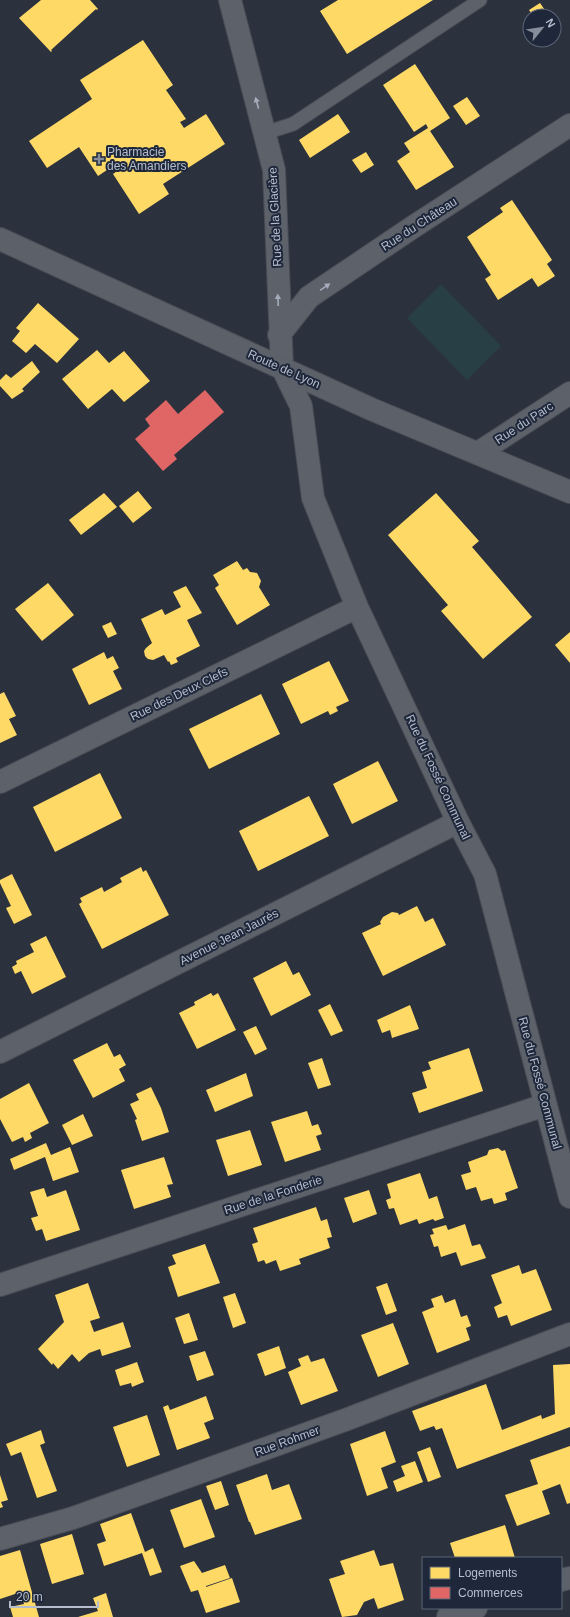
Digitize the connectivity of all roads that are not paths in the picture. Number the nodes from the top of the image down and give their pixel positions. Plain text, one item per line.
1 (230, 0) edge
2 (480, 0) edge
3 (570, 125) edge
4 (265, 133) junction
5 (0, 239) edge
6 (279, 335) junction
7 (282, 367) junction
8 (570, 393) edge
9 (478, 453) junction
10 (570, 492) edge
11 (358, 607) junction
12 (0, 782) edge
13 (458, 822) junction
14 (0, 1052) edge
15 (545, 1105) junction
16 (570, 1198) edge
17 (0, 1285) edge
18 (570, 1334) edge
19 (0, 1539) edge
20 (473, 1609) edge
21 (448, 1617) edge

4 -> 1 street, Rue de la Glacière
2 - 4 lane
6 -> 3 street, Rue du Château
6 -> 4 street, Rue de la Glacière
5 - 7 main road, Route de Lyon
6 - 7 street, Rue de la Glacière
7 - 9 main road, Route de Lyon
7 - 11 street, Rue du Fossé Communal
8 - 9 street, Rue du Parc
9 - 10 main road, Route de Lyon
11 - 12 street, Rue des Deux Clefs
11 - 13 street, Rue du Fossé Communal
13 - 14 street, Avenue Jean Jaurès
13 - 15 street, Rue du Fossé Communal
15 - 16 street, Rue du Fossé Communal
15 - 17 street, Rue de la Fonderie
18 - 19 street, Rue Rohmer
20 - 21 street

